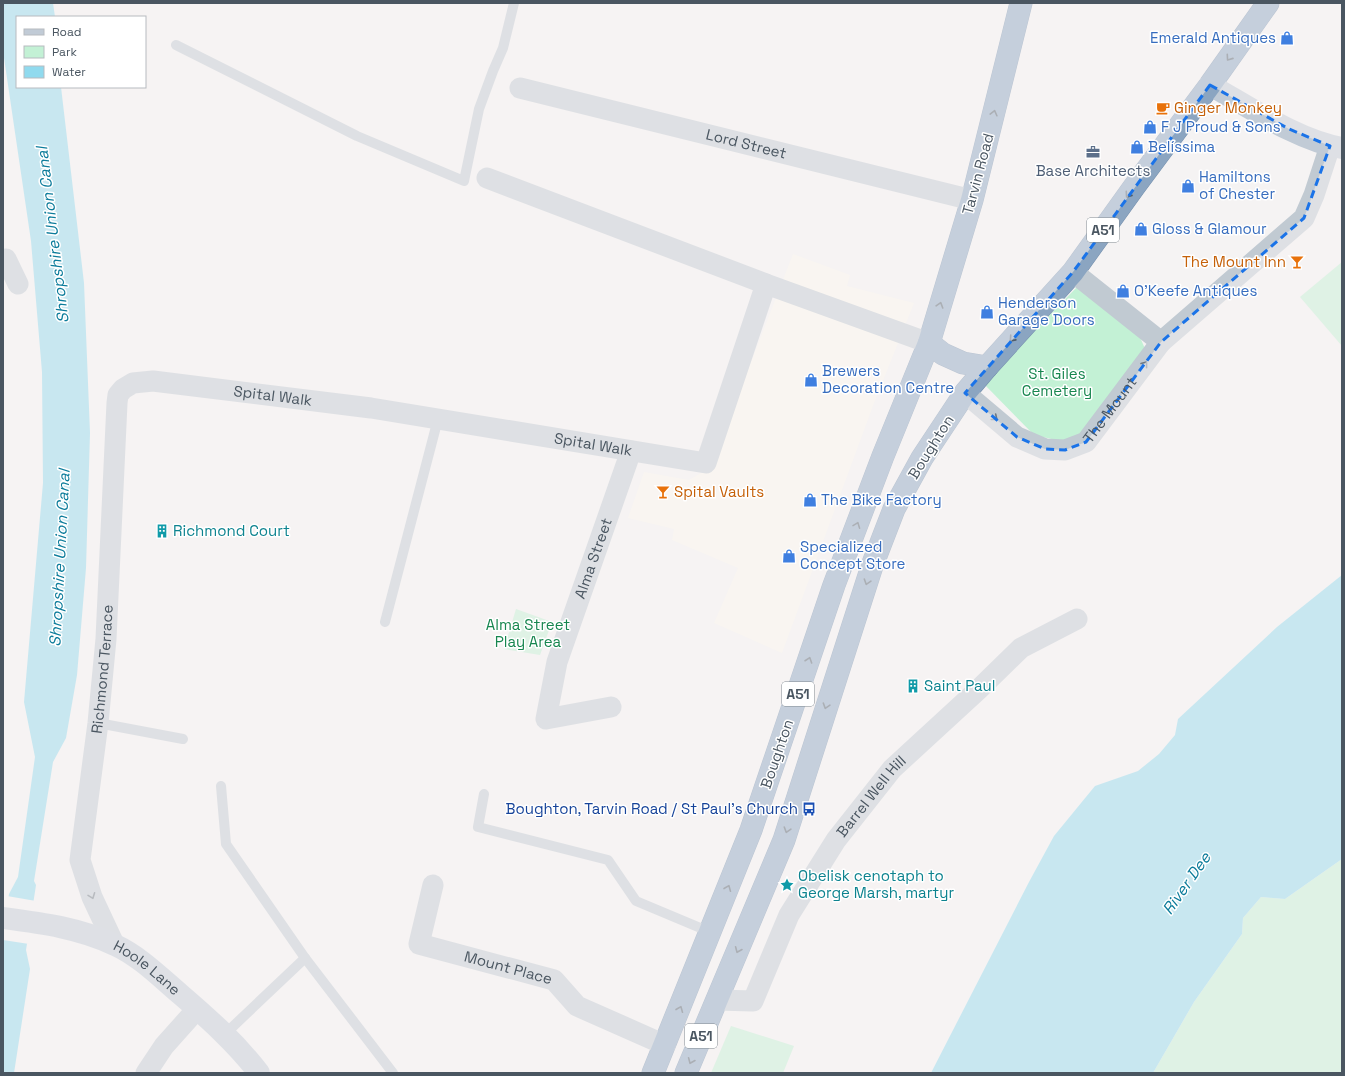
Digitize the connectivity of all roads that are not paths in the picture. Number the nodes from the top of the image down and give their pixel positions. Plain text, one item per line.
1 (514, 3) edge
2 (1021, 3) edge
3 (1268, 3) edge
4 (176, 45) dead end
5 (1210, 85) junction
6 (520, 88) dead end
7 (1336, 147) edge
8 (487, 178) dead end
9 (972, 200) junction
10 (4, 257) edge
11 (1073, 272) junction
12 (18, 284) dead end
13 (766, 284) junction
14 (1161, 342) junction
15 (929, 343) junction
16 (987, 367) junction
17 (123, 389) joint
18 (965, 394) junction
19 (438, 419) junction
20 (631, 451) junction
21 (1077, 619) dead end
22 (385, 622) dead end
23 (611, 707) dead end
24 (98, 723) junction
25 (183, 740) dead end
26 (221, 786) dead end
27 (484, 794) dead end
28 (433, 884) dead end
29 (3, 918) edge
30 (710, 932) junction
31 (114, 944) junction
32 (305, 958) junction
33 (717, 1000) junction
34 (197, 1009) junction
35 (225, 1034) junction
36 (665, 1045) junction
37 (146, 1073) edge
38 (259, 1073) edge
39 (393, 1073) edge
40 (653, 1073) edge
41 (686, 1073) edge

1 - 4 lane
9 -> 2 highway, Tarvin Road / A51
3 -> 5 highway, A51
5 - 7 street
5 -> 11 highway, A51
6 - 9 street, Lord Street
7 - 14 street, The Mount
8 - 13 street
15 -> 9 highway, Tarvin Road / A51
10 - 12 street
11 - 14 street
11 -> 16 highway, A51
13 - 15 street
13 - 20 street, Spital Walk
18 -> 14 street, The Mount
15 - 16 highway
30 -> 15 highway, Boughton / A51
16 - 18 highway, Boughton / A51
17 - 19 street, Spital Walk
17 - 24 street, Richmond Terrace
18 -> 33 highway, Boughton / A51
19 - 20 street, Spital Walk
19 - 22 lane
20 - 23 street, Alma Street
21 - 33 street, Barrel Well Hill
24 - 25 lane
24 -> 31 street, Richmond Terrace
26 - 32 lane
27 - 30 lane
28 - 36 street, Mount Place
29 - 31 street, Hoole Lane
36 -> 30 highway, Boughton / A51
31 - 34 street, Hoole Lane
32 - 35 lane
32 - 39 lane
33 -> 41 highway, Boughton / A51
34 - 35 street, Hoole Lane
34 - 37 street
35 - 38 street, Hoole Lane
36 - 40 highway, Boughton / A51

